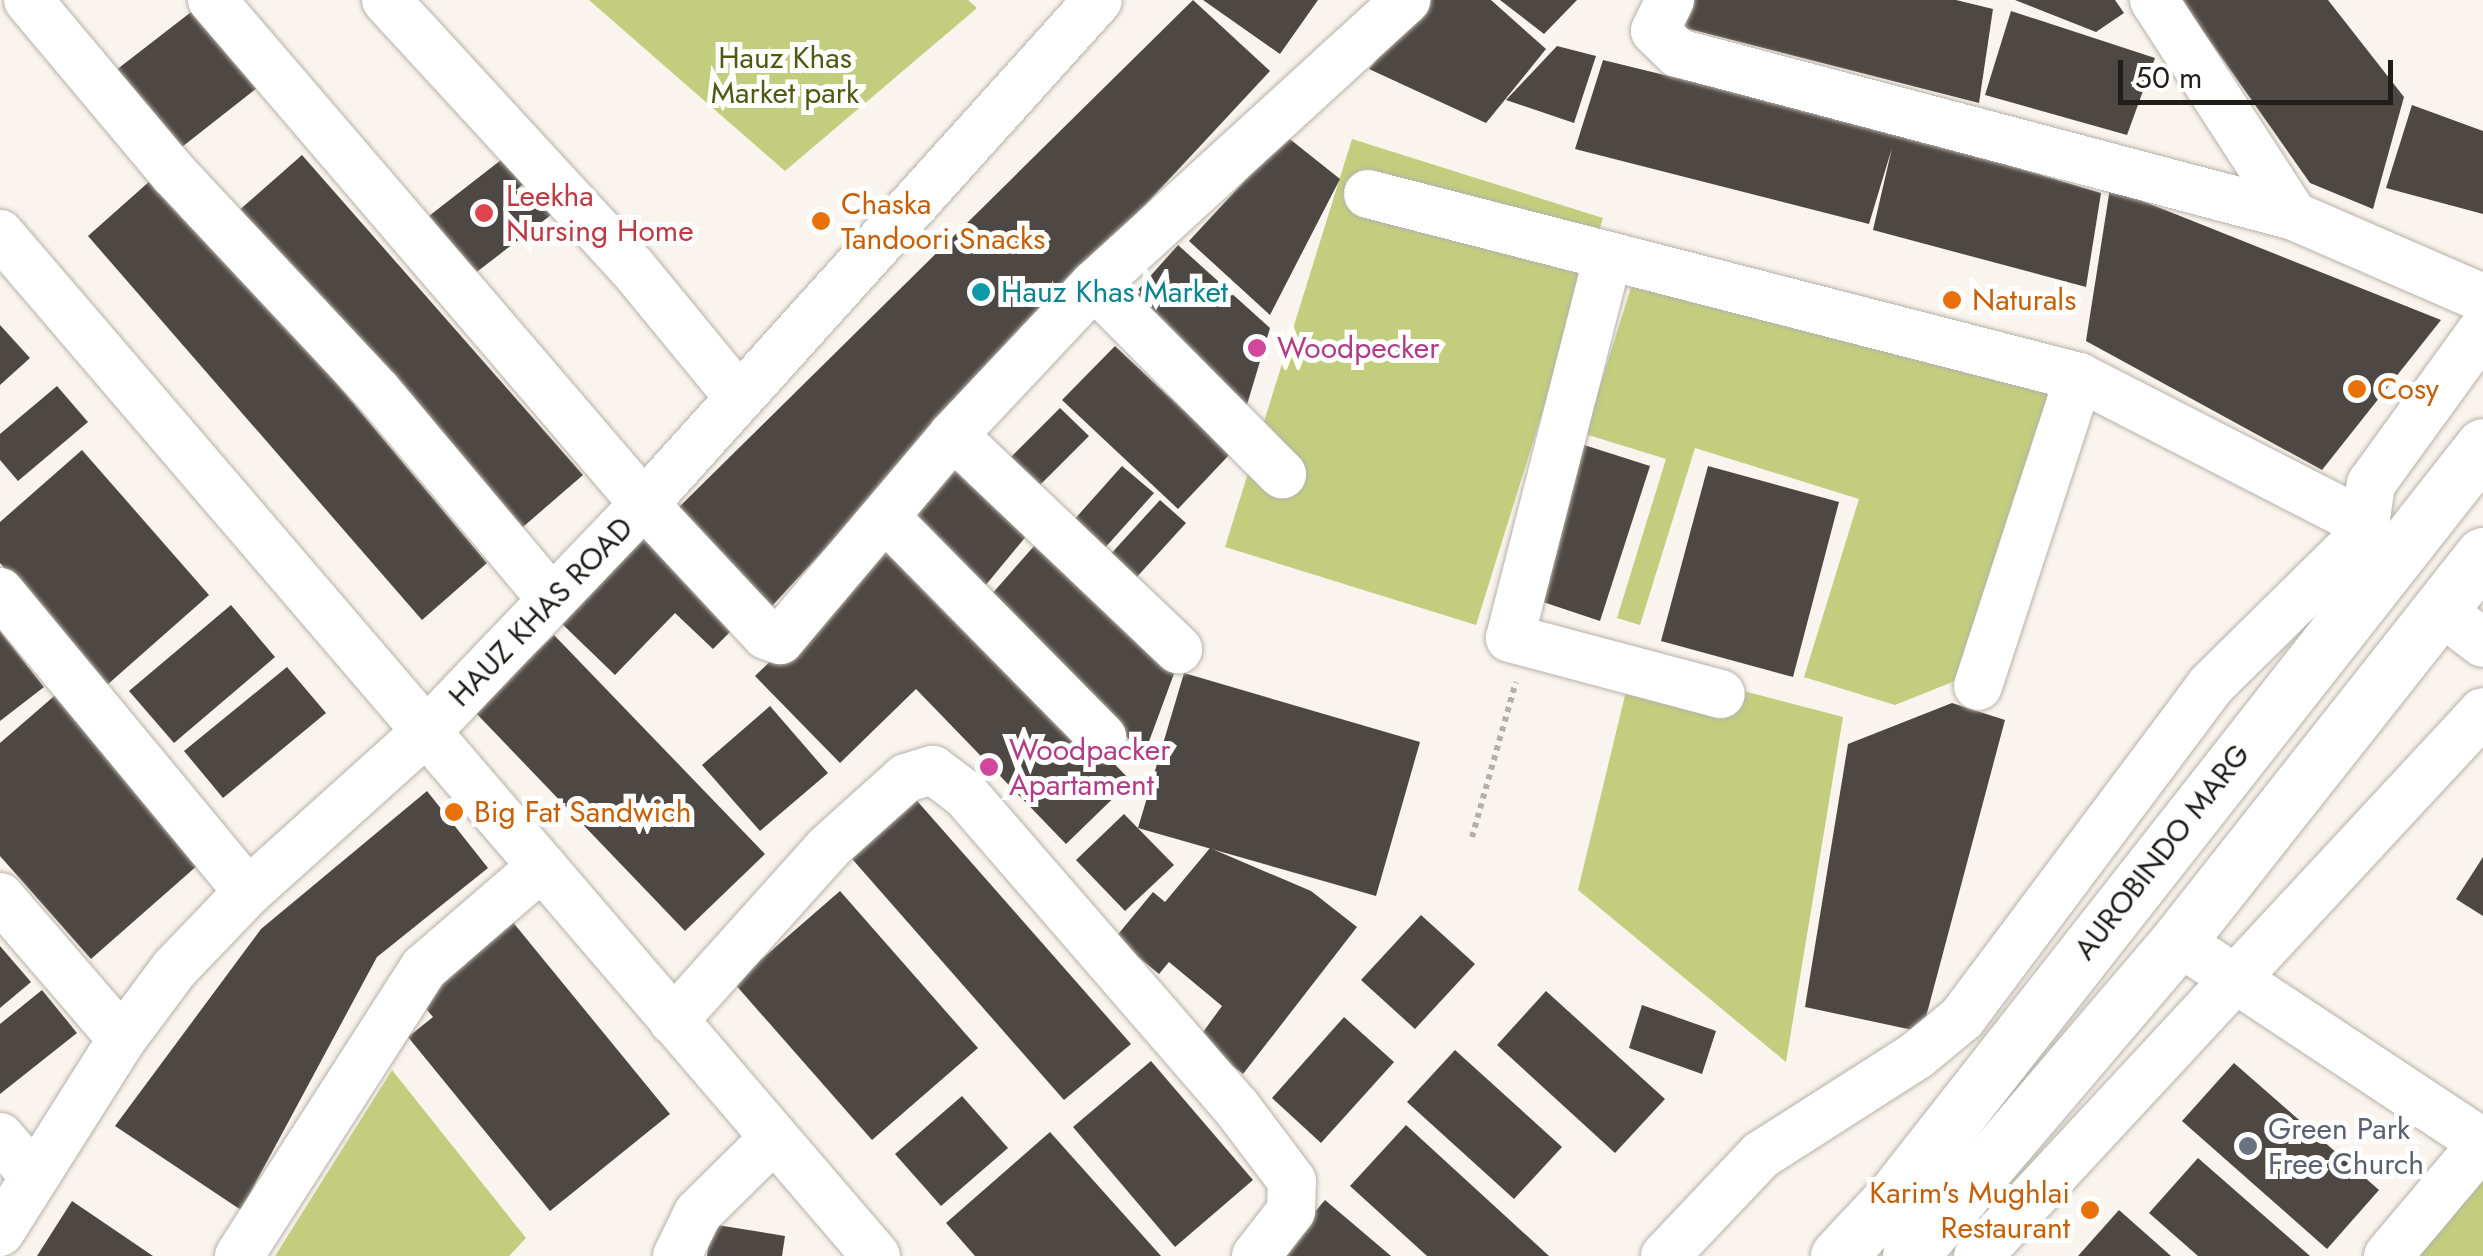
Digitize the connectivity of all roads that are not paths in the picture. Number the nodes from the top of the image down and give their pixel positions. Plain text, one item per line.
1 (28, 0) edge
2 (212, 0) edge
3 (386, 0) edge
4 (1098, 0) edge
5 (1406, 0) edge
6 (1670, 0) edge
7 (2154, 0) edge
8 (1368, 194) dead end
9 (2294, 216) junction
10 (0, 234) edge
11 (1608, 256) junction
12 (1094, 286) junction
13 (2483, 298) edge
14 (2483, 329) edge
15 (2079, 377) junction
16 (737, 395) junction
17 (953, 434) junction
18 (2483, 446) edge
19 (1282, 474) dead end
20 (644, 504) junction
21 (886, 518) junction
22 (2362, 530) junction
23 (2483, 556) edge
24 (0, 592) edge
25 (2366, 592) junction
26 (550, 597) junction
27 (2440, 610) junction
28 (2483, 642) edge
29 (1178, 649) dead end
30 (1978, 686) dead end
31 (1720, 694) dead end
32 (2483, 712) edge
33 (426, 732) junction
34 (1102, 737) dead end
35 (542, 866) junction
36 (248, 892) junction
37 (0, 898) edge
38 (2178, 942) junction
39 (2234, 978) junction
40 (674, 1021) junction
41 (122, 1039) junction
42 (0, 1137) edge
43 (772, 1140) junction
44 (2483, 1143) edge
45 (34, 1176) junction
46 (0, 1232) edge
47 (239, 1256) edge
48 (677, 1256) edge
49 (876, 1256) edge
50 (1256, 1256) edge
51 (1665, 1256) edge
52 (1838, 1256) edge
53 (1910, 1256) edge
54 (1978, 1256) edge
55 (2388, 1256) edge

1 - 26 street
2 - 20 street
3 - 16 street
4 - 16 street, HAUZ KHAS ROAD
5 - 12 street
6 - 9 street
7 - 9 street
8 - 11 street
9 - 13 street
10 - 33 street
11 - 15 street
11 - 31 street
12 - 17 street
12 - 19 street
14 - 22 street
15 - 22 street
15 - 30 street
16 - 20 street, HAUZ KHAS ROAD
17 - 21 street
17 - 29 street
18 - 25 highway, AUROBINDO MARG
20 - 21 street
20 - 26 street, HAUZ KHAS ROAD
21 - 34 street
22 - 25 street
22 - 51 street
23 - 27 highway
24 - 36 street
25 - 52 highway, AUROBINDO MARG
26 - 33 street, HAUZ KHAS ROAD
27 - 28 street
27 - 38 highway
32 - 39 street
33 - 35 street
33 - 36 street, HAUZ KHAS ROAD
35 - 40 street
35 - 47 street
36 - 41 street, HAUZ KHAS ROAD
37 - 41 street
38 - 39 street
38 - 53 highway
39 - 44 street
39 - 54 street
40 - 43 street
40 - 50 street
41 - 45 street, HAUZ KHAS ROAD
42 - 45 street
43 - 48 street
43 - 49 street
44 - 55 street
45 - 46 street, HAUZ KHAS ROAD

